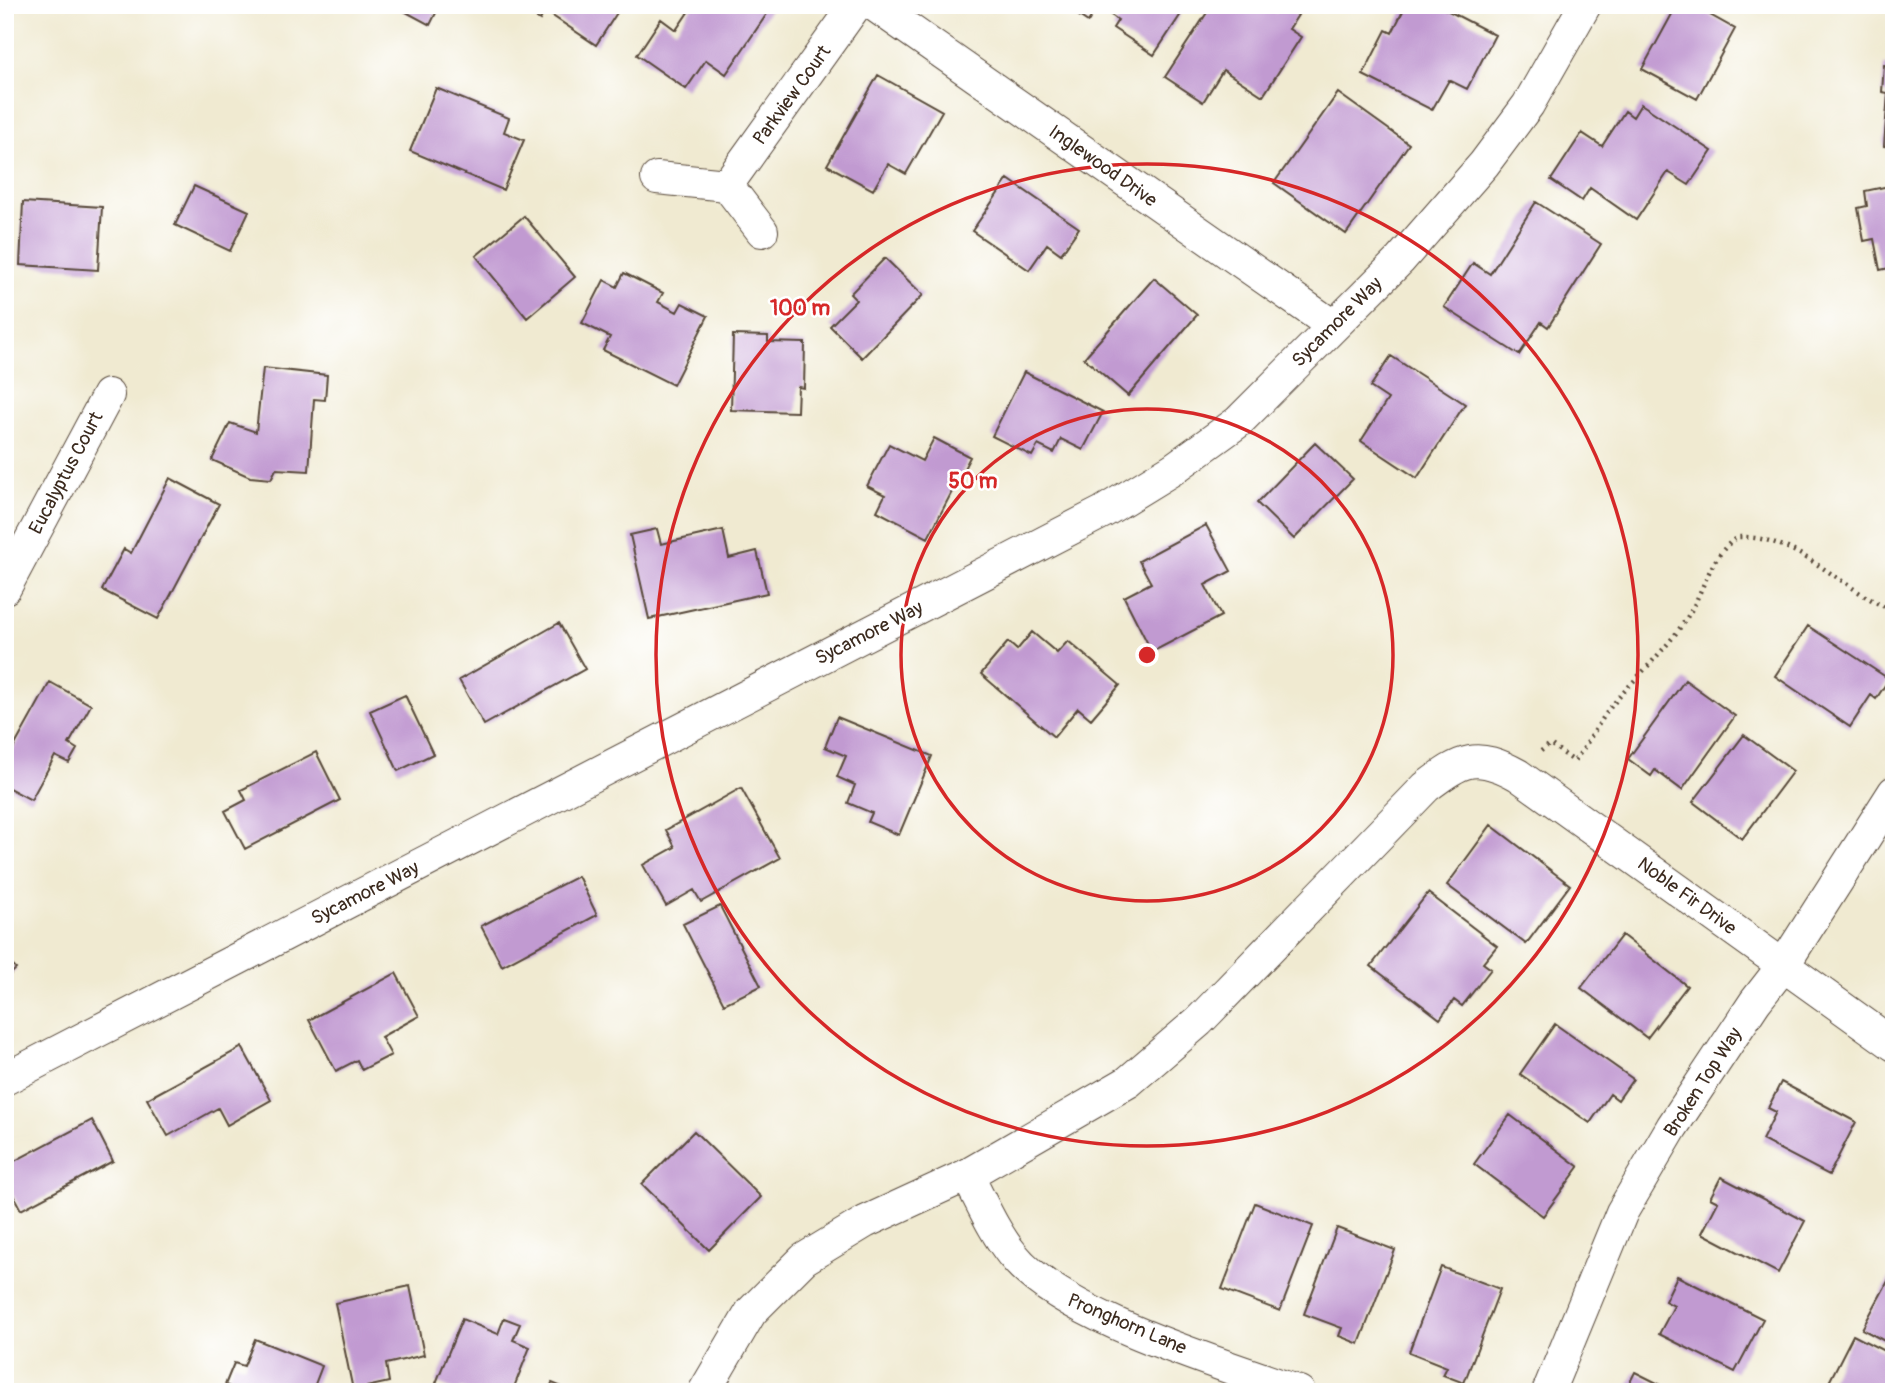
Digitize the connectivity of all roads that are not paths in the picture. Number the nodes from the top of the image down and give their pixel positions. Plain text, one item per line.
1 (856, 5) edge
2 (874, 5) edge
3 (1585, 5) edge
4 (656, 178) dead end
5 (727, 185) junction
6 (762, 231) dead end
7 (1333, 326) junction
8 (108, 395) dead end
9 (5, 588) edge
10 (1894, 792) edge
11 (1783, 966) junction
12 (1894, 1045) edge
13 (5, 1079) edge
14 (967, 1175) junction
15 (704, 1392) edge
16 (1299, 1392) edge
17 (1548, 1392) edge

1 - 5 street, Parkview Court
2 - 7 street, Inglewood Drive
3 - 7 street, Sycamore Way
4 - 5 street
5 - 6 street
7 - 13 street, Sycamore Way
8 - 9 street, Eucalyptus Court
10 - 11 street, Broken Top Way
11 - 12 street, Noble Fir Drive
11 - 14 street, Noble Fir Drive
11 - 17 street, Broken Top Way
14 - 15 street
14 - 16 street, Pronghorn Lane

